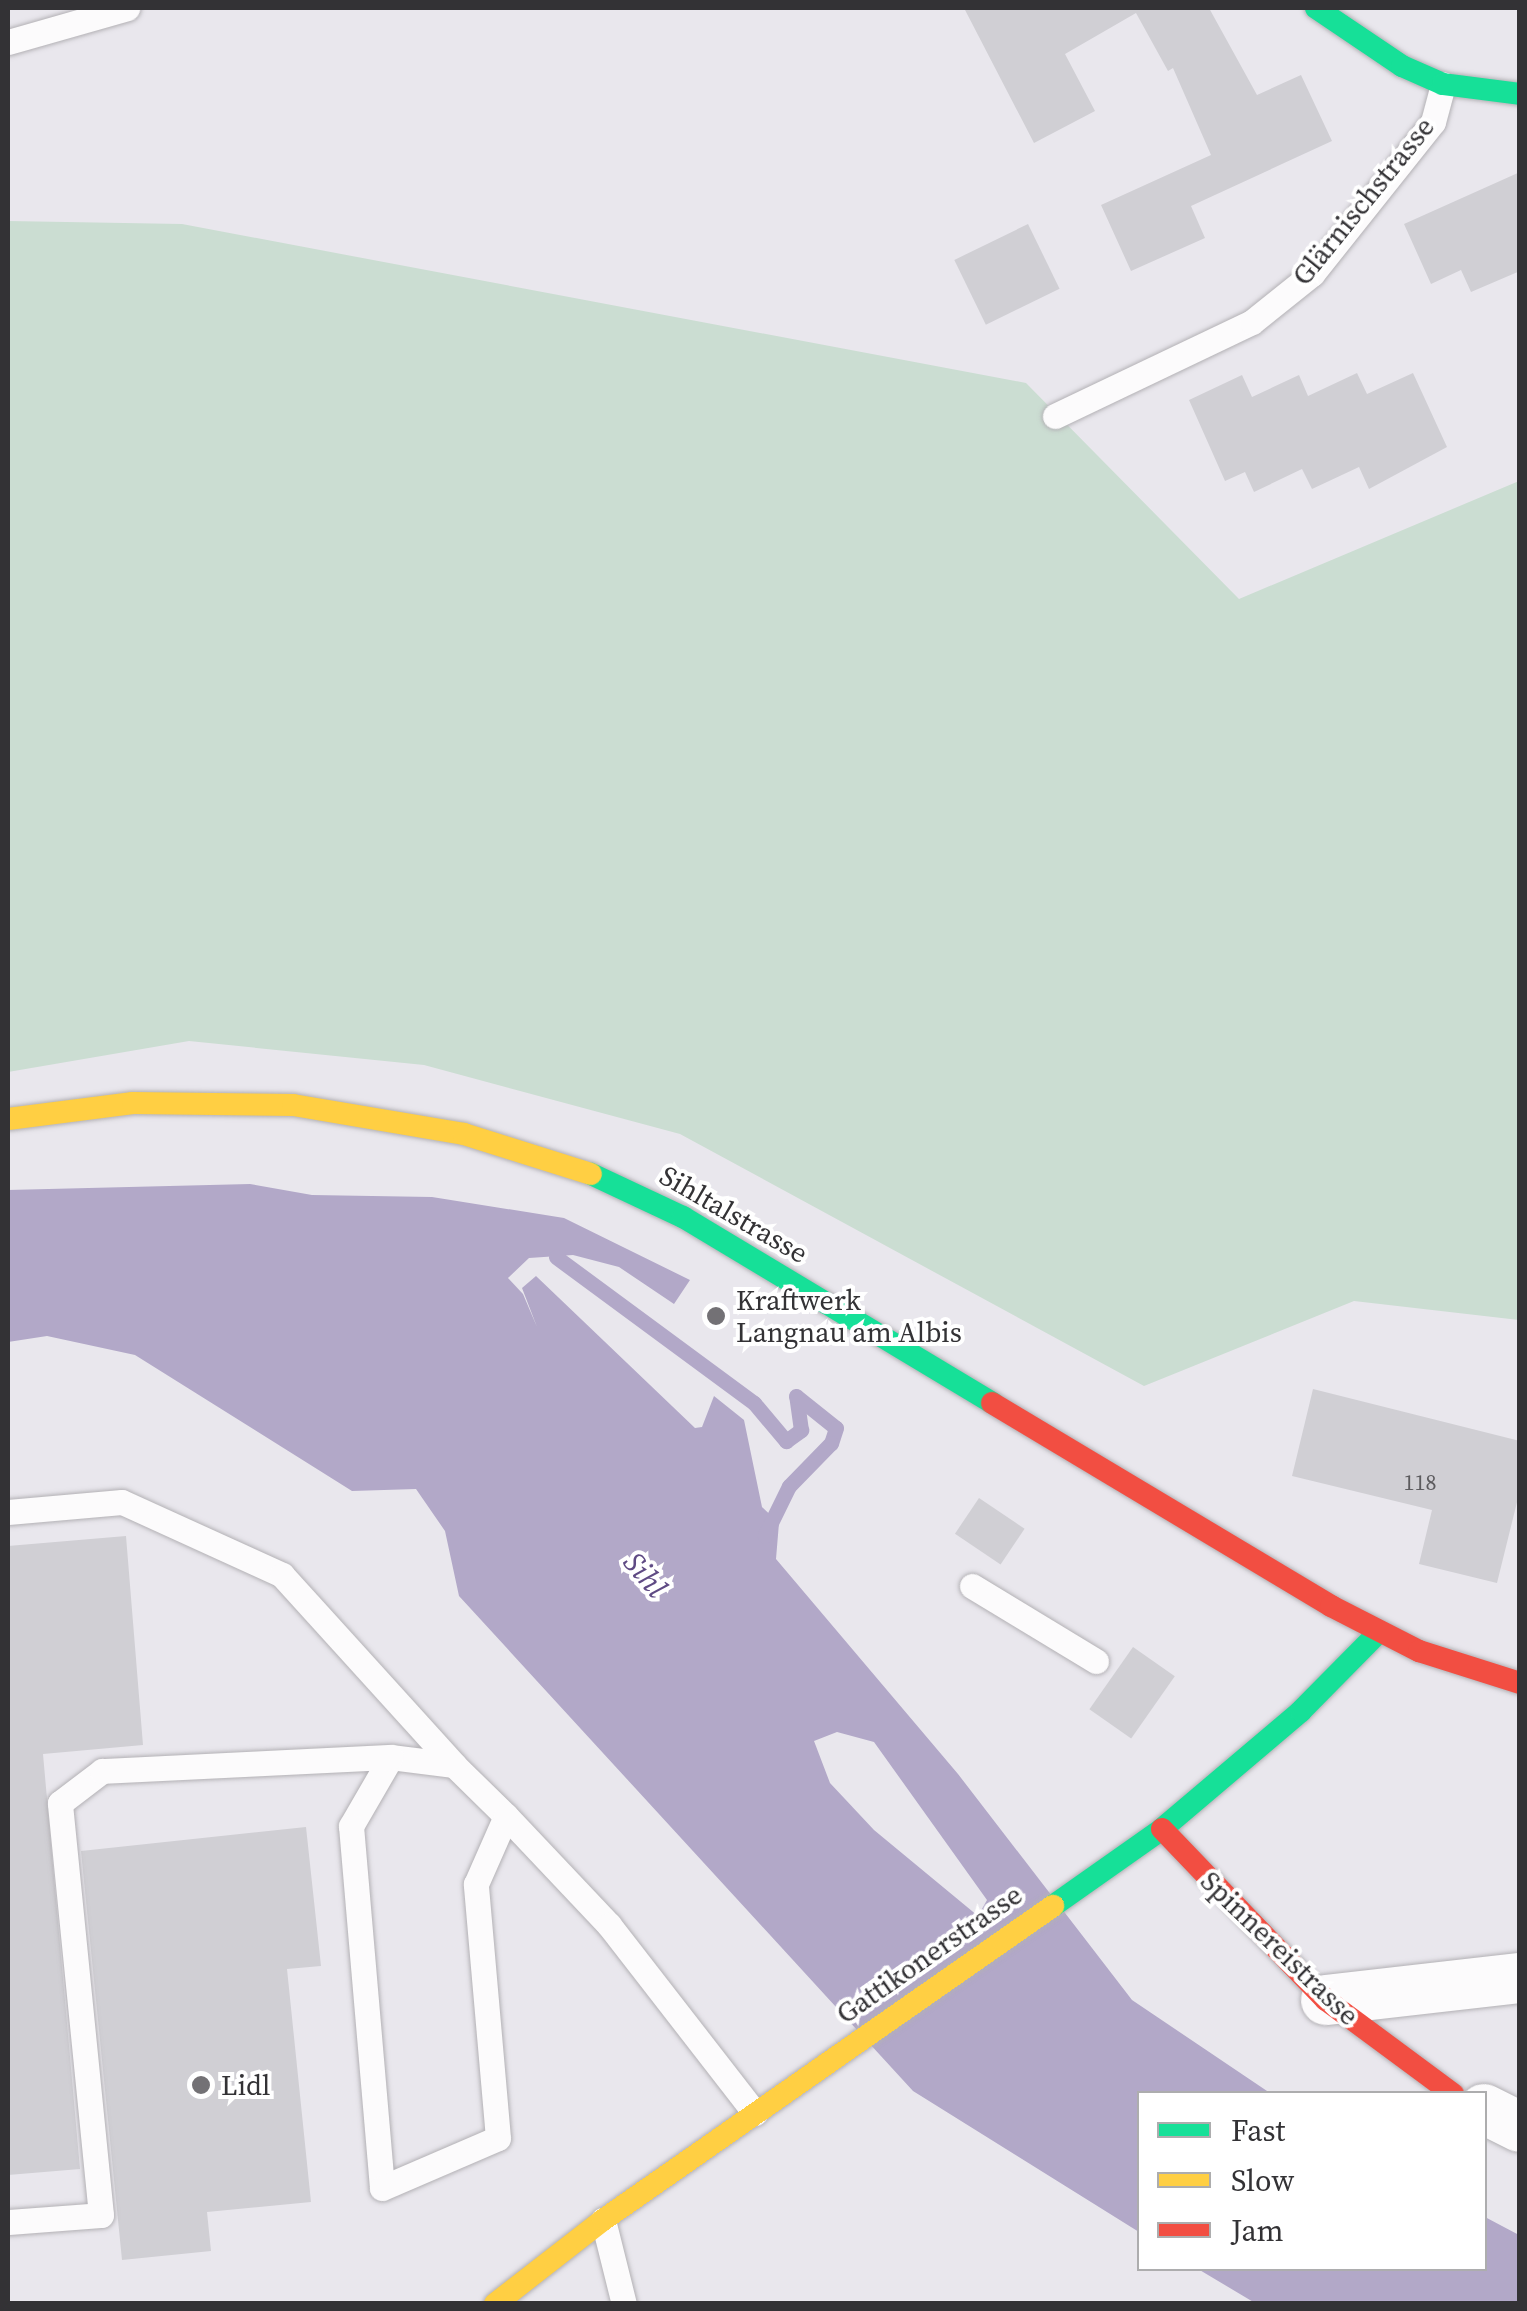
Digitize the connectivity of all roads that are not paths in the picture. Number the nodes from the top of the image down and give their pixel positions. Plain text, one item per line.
1 (127, 8) edge
2 (1316, 8) edge
3 (8, 42) edge
4 (1443, 84) junction
5 (1520, 94) edge
6 (1055, 416) dead end
7 (8, 1119) edge
8 (8, 1512) edge
9 (972, 1586) dead end
10 (1379, 1632) junction
11 (1096, 1660) dead end
12 (1520, 1683) edge
13 (391, 1757) junction
14 (454, 1765) junction
15 (506, 1816) junction
16 (1162, 1830) junction
17 (1520, 1978) edge
18 (1326, 2000) junction
19 (1449, 2091) edge
20 (1487, 2110) edge
21 (755, 2113) junction
22 (1520, 2127) edge
23 (603, 2220) junction
24 (8, 2222) edge
25 (496, 2304) edge
26 (624, 2304) edge

1 - 3 lane
2 - 4 main road, Glärnischstrasse
4 - 5 main road, Glärnischstrasse
4 - 6 lane, Glärnischstrasse
7 - 10 main road, Sihltalstrasse
8 - 14 lane
9 - 11 lane
10 - 12 main road, Sihltalstrasse
10 - 16 main road, Gattikonerstrasse
13 - 14 lane
13 - 15 lane
13 - 24 lane
14 - 15 lane
15 - 21 lane
16 - 18 main road, Spinnereistrasse
16 - 21 main road, Gattikonerstrasse
17 - 18 street
18 - 19 main road, Spinnereistrasse
20 - 22 street
21 - 23 main road, Gattikonerstrasse
23 - 25 main road, Gattikonerstrasse
23 - 26 lane

